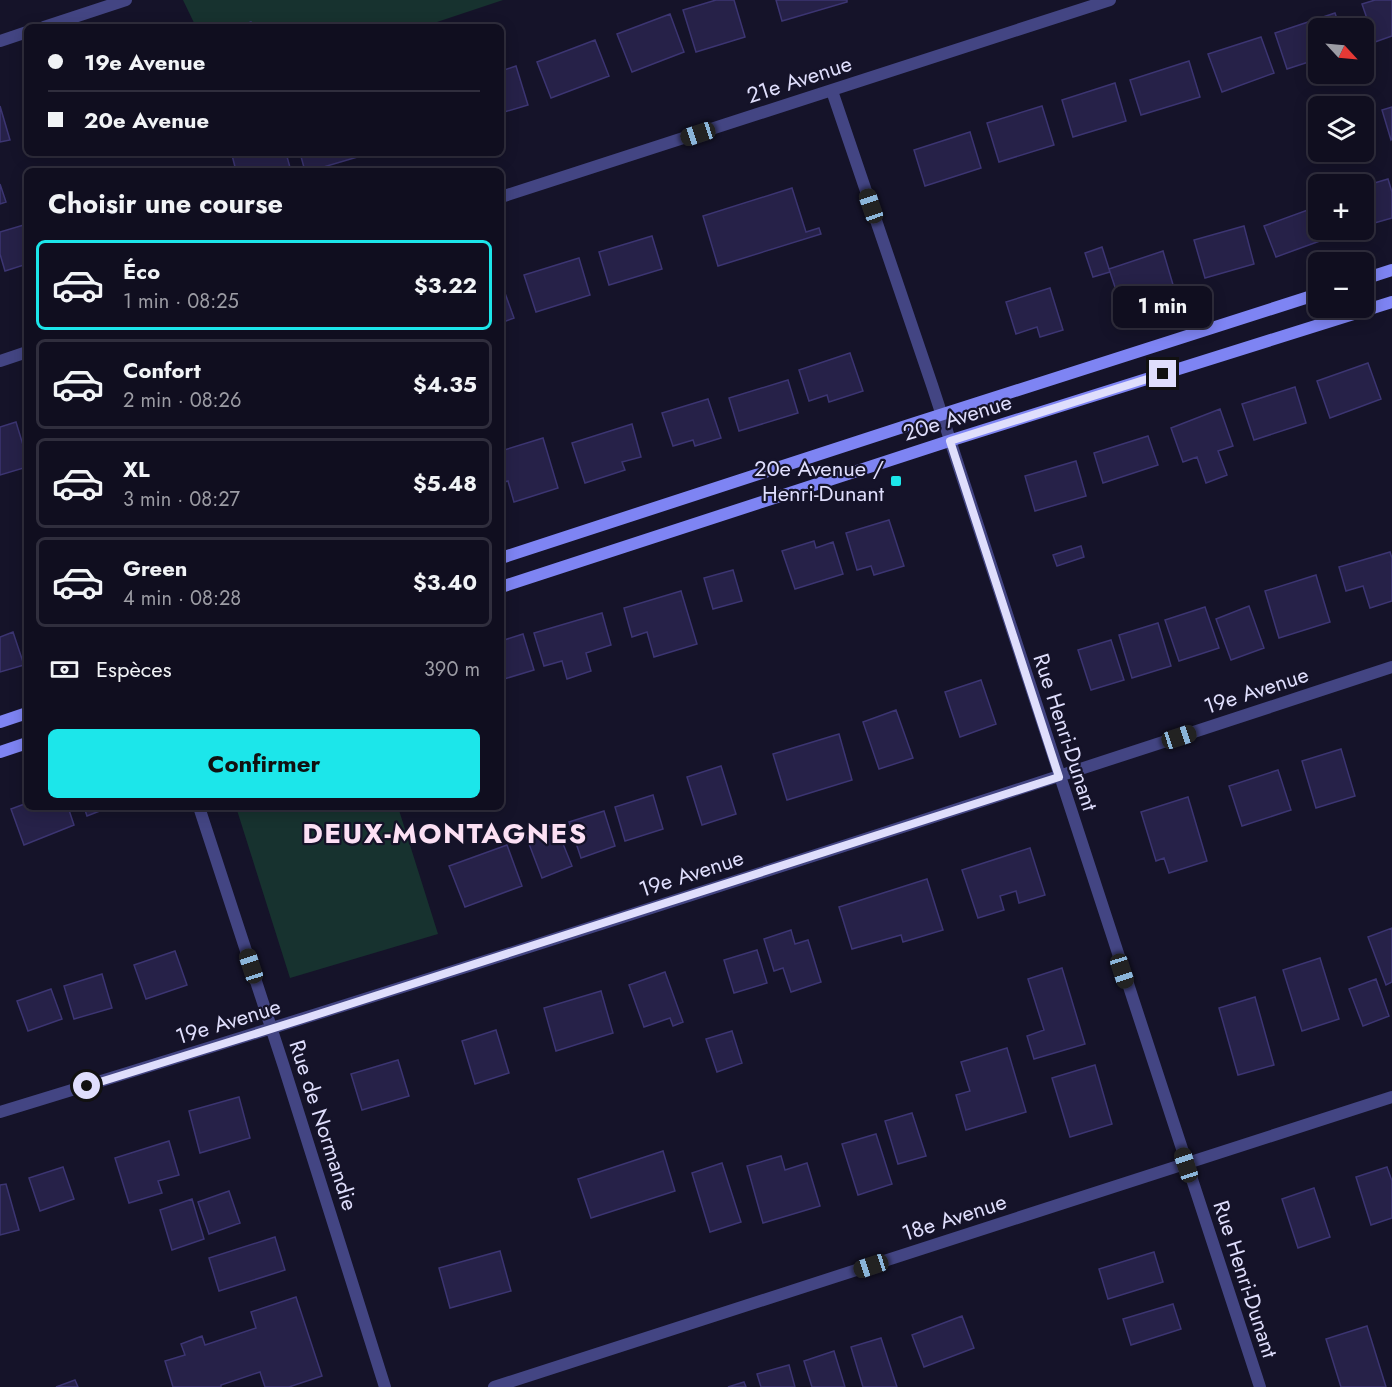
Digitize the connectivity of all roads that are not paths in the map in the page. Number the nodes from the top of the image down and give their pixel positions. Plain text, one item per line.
1 (126, 0) edge
2 (1110, 0) edge
3 (53, 24) edge
4 (24, 34) edge
5 (0, 41) edge
6 (832, 91) junction
7 (504, 196) edge
8 (1392, 270) edge
9 (1374, 276) edge
10 (1308, 297) edge
11 (1392, 302) edge
12 (24, 353) edge
13 (0, 361) edge
14 (941, 415) junction
15 (950, 441) junction
16 (504, 557) edge
17 (504, 586) edge
18 (1392, 667) edge
19 (24, 714) edge
20 (0, 722) edge
21 (24, 744) edge
22 (0, 752) edge
23 (1059, 777) junction
24 (200, 810) edge
25 (272, 1029) junction
26 (1392, 1097) edge
27 (0, 1112) edge
28 (1186, 1165) junction
29 (385, 1387) edge
30 (494, 1387) edge
31 (1260, 1387) edge

1 - 3 street
2 - 6 street, 21e Avenue
4 - 5 street
6 - 7 street, 21e Avenue
6 - 14 street, Rue Henri-Dunant
8 - 9 street
10 - 14 street, 20e Avenue
11 - 15 street, 20e Avenue
12 - 13 street
14 - 15 street, Rue Henri-Dunant
14 - 16 street, 20e Avenue
15 - 17 street, 20e Avenue
15 - 23 street, Rue Henri-Dunant
18 - 23 street, 19e Avenue
19 - 20 street
21 - 22 street
23 - 25 street, 19e Avenue
23 - 28 street, Rue Henri-Dunant
24 - 25 street, Rue de Normandie
25 - 27 street, 19e Avenue
25 - 29 street, Rue de Normandie
26 - 28 street, 18e Avenue
28 - 30 street, 18e Avenue
28 - 31 street, Rue Henri-Dunant

